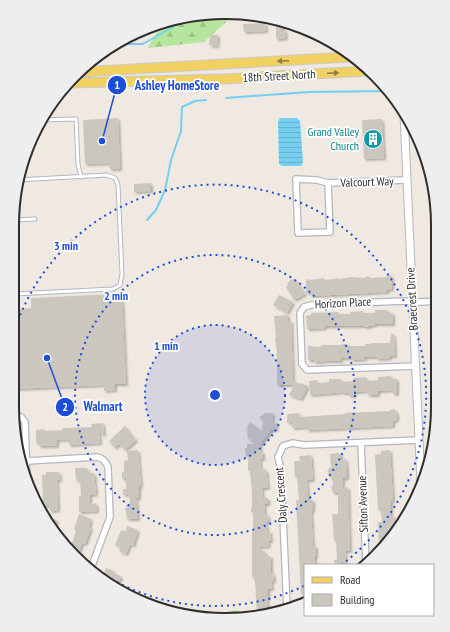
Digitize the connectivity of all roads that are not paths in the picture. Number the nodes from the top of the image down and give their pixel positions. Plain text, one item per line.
1 (344, 57) edge
2 (351, 63) edge
3 (222, 65) junction
4 (362, 71) edge
5 (87, 72) edge
6 (353, 72) junction
7 (365, 73) edge
8 (223, 79) junction
9 (76, 82) edge
10 (49, 120) edge
11 (404, 124) edge
12 (81, 176) junction
13 (24, 180) edge
14 (406, 180) junction
15 (328, 183) junction
16 (34, 219) dead end
17 (19, 220) edge
18 (19, 294) edge
19 (412, 301) junction
20 (431, 301) edge
21 (416, 366) junction
22 (19, 417) edge
23 (419, 440) junction
24 (361, 442) junction
25 (27, 461) joint
26 (420, 471) edge
27 (366, 558) edge
28 (92, 564) edge
29 (287, 603) edge

1 -> 3 main road, 18th Street North
2 - 6 street
3 - 5 main road, 18th Street North
3 - 8 street
4 - 6 main road, 18th Street North
6 - 7 main road
8 -> 6 main road, 18th Street North
8 - 9 main road, 18th Street North
10 - 12 lane
11 - 14 street, Braecrest Drive
12 - 13 lane
12 - 18 lane
14 - 15 street, Valcourt Way
14 - 19 street, Braecrest Drive
15 - 15 street, Valcourt Way
16 - 17 lane
19 - 20 street
19 - 21 street, Braecrest Drive
19 - 21 street, Horizon Place
21 - 23 street, Braecrest Drive
22 - 25 street
23 - 24 street, Daly Crescent
23 - 26 street, Braecrest Drive
24 - 27 street, Sifton Avenue
24 - 29 street, Daly Crescent
25 - 28 street

